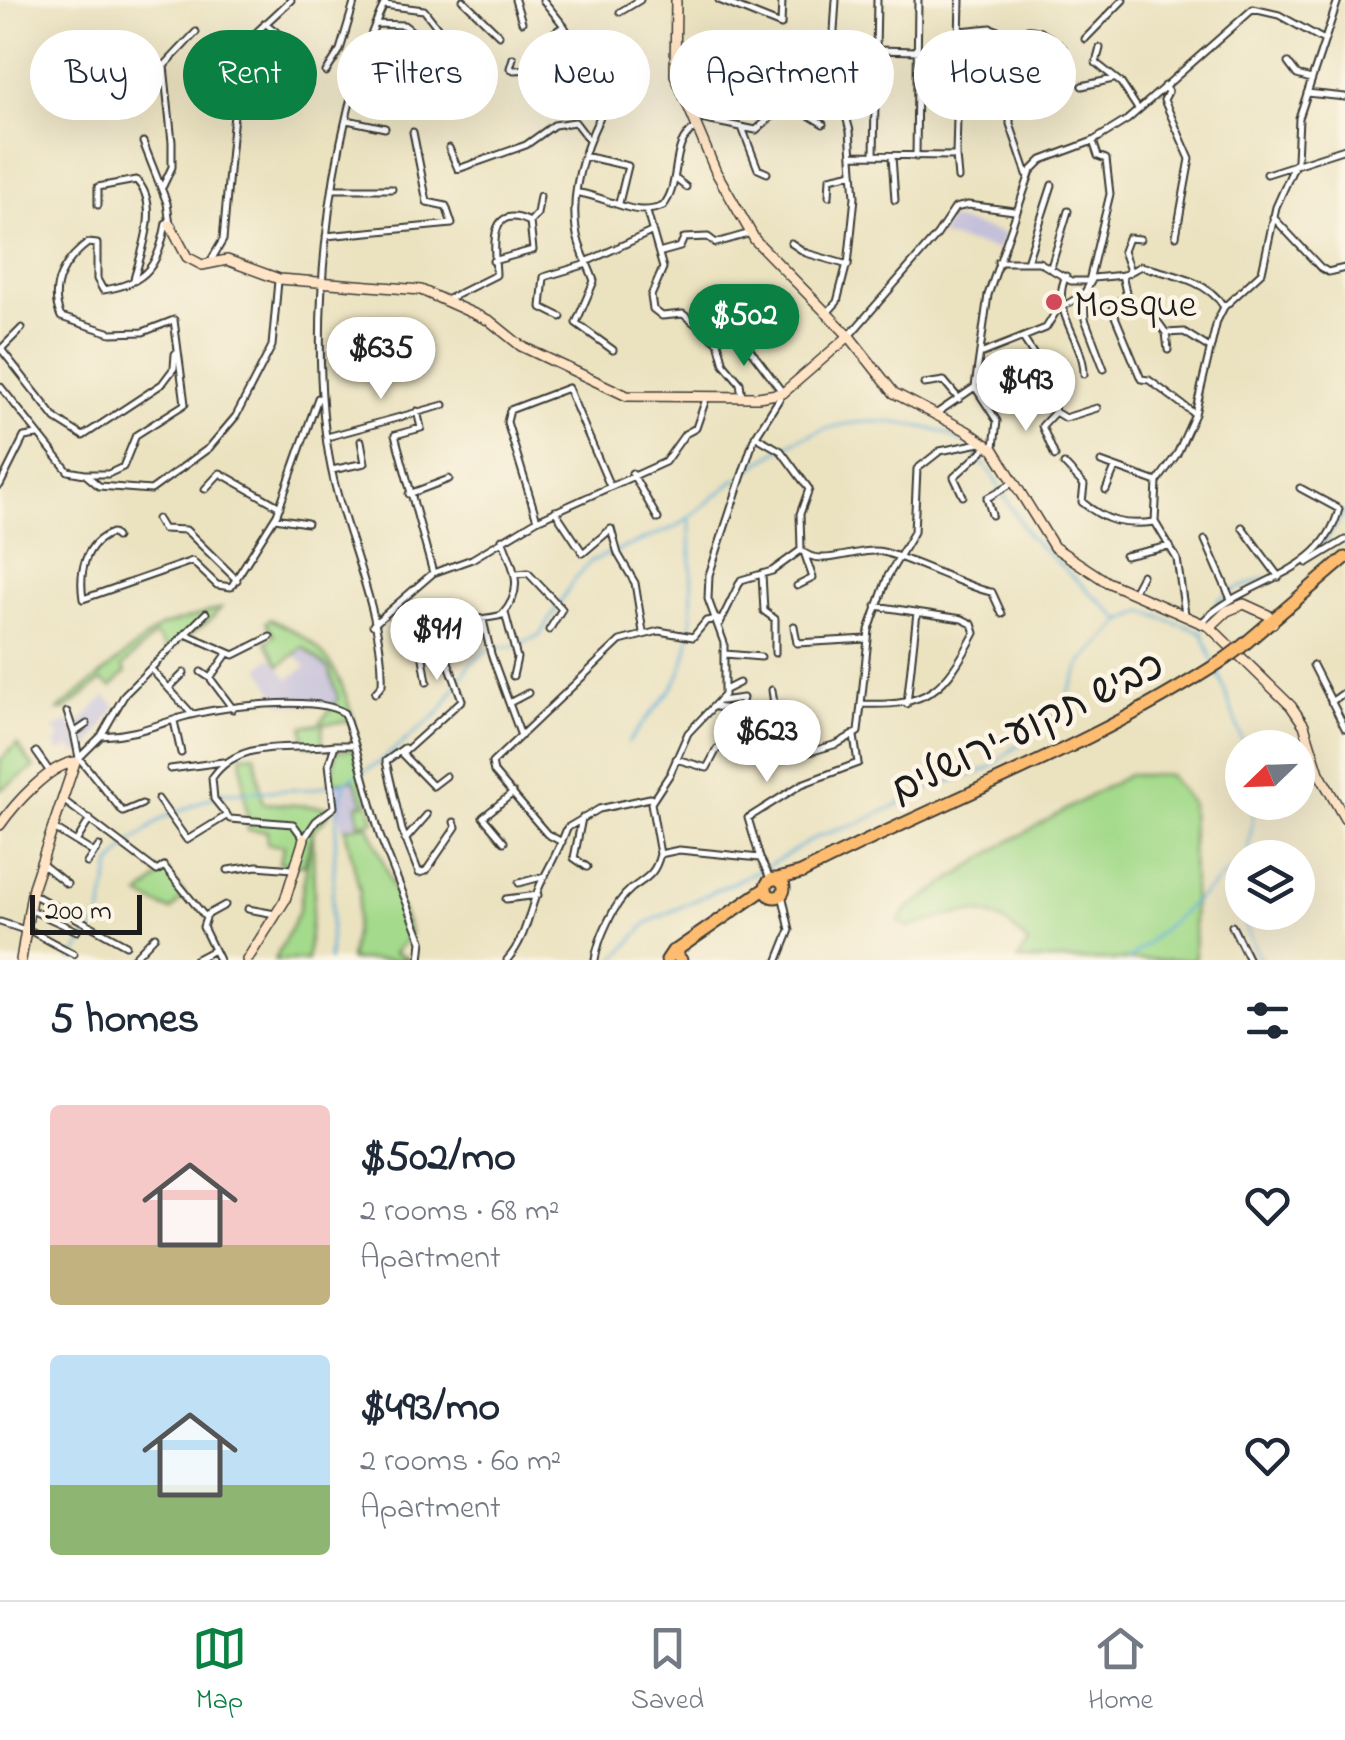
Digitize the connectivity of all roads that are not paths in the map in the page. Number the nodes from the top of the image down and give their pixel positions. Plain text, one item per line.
1 (291, 0) edge
2 (355, 0) edge
3 (463, 0) edge
4 (515, 0) edge
5 (542, 0) edge
6 (640, 0) edge
7 (676, 0) edge
8 (718, 0) edge
9 (751, 0) edge
10 (782, 0) edge
11 (836, 0) edge
12 (877, 0) edge
13 (918, 0) edge
14 (960, 0) edge
15 (1123, 0) edge
16 (1256, 0) edge
17 (1338, 0) edge
18 (385, 2) edge
19 (620, 12) dead end
20 (1248, 12) junction
21 (750, 13) junction
22 (522, 22) dead end
23 (265, 23) junction
24 (375, 24) junction
25 (564, 26) junction
26 (274, 30) edge
27 (373, 30) edge
28 (410, 30) edge
29 (439, 30) edge
30 (558, 30) edge
31 (566, 30) edge
32 (834, 30) edge
33 (876, 30) edge
34 (918, 30) edge
35 (960, 30) joint
36 (996, 30) edge
37 (499, 35) dead end
38 (1085, 39) dead end
39 (1324, 40) junction
40 (183, 46) edge
41 (1100, 48) dead end
42 (513, 58) dead end
43 (1288, 63) dead end
44 (518, 68) edge
45 (326, 72) dead end
46 (1311, 78) junction
47 (1116, 79) junction
48 (1082, 86) dead end
49 (1164, 86) junction
50 (1307, 93) junction
51 (1345, 98) edge
52 (1138, 109) junction
53 (347, 120) joint
54 (598, 120) edge
55 (722, 120) edge
56 (768, 120) edge
57 (817, 120) edge
58 (844, 120) edge
59 (875, 120) edge
60 (917, 120) edge
61 (957, 120) edge
62 (1010, 120) edge
63 (722, 123) junction
64 (696, 124) junction
65 (823, 124) dead end
66 (385, 128) dead end
67 (743, 130) junction
68 (413, 132) dead end
69 (588, 139) junction
70 (1092, 141) junction
71 (144, 142) dead end
72 (448, 148) dead end
73 (1345, 149) edge
74 (874, 155) junction
75 (584, 156) junction
76 (852, 156) junction
77 (892, 156) junction
78 (916, 156) junction
79 (956, 156) junction
80 (1295, 167) junction
81 (768, 173) dead end
82 (853, 173) junction
83 (1267, 174) dead end
84 (1028, 177) junction
85 (958, 178) dead end
86 (677, 180) junction
87 (1052, 186) dead end
88 (686, 187) dead end
89 (162, 189) junction
90 (333, 189) junction
91 (392, 189) dead end
92 (579, 193) junction
93 (540, 196) dead end
94 (829, 196) dead end
95 (895, 200) dead end
96 (619, 203) junction
97 (98, 205) dead end
98 (1014, 211) junction
99 (1068, 211) dead end
100 (647, 212) junction
101 (1273, 218) junction
102 (530, 222) junction
103 (170, 225) junction
104 (650, 232) junction
105 (751, 234) junction
106 (326, 236) junction
107 (1176, 236) dead end
108 (1140, 239) dead end
109 (791, 243) dead end
110 (662, 252) junction
111 (493, 261) junction
112 (998, 262) junction
113 (1026, 262) junction
114 (586, 263) junction
115 (208, 264) junction
116 (846, 266) junction
117 (1051, 266) junction
118 (1345, 268) edge
119 (1130, 271) junction
120 (1122, 275) junction
121 (1066, 276) junction
122 (134, 279) junction
123 (279, 280) junction
124 (1089, 281) junction
125 (322, 282) junction
126 (1084, 294) junction
127 (444, 301) junction
128 (1224, 307) junction
129 (1062, 308) junction
130 (827, 313) junction
131 (561, 317) dead end
132 (1158, 322) dead end
133 (733, 327) dead end
134 (22, 328) dead end
135 (1166, 333) junction
136 (848, 336) junction
137 (1023, 338) junction
138 (1208, 347) junction
139 (1, 350) edge
140 (613, 350) dead end
141 (1168, 350) dead end
142 (176, 351) junction
143 (982, 354) junction
144 (1104, 369) dead end
145 (1084, 374) dead end
146 (924, 384) dead end
147 (0, 386) edge
148 (975, 387) junction
149 (782, 393) junction
150 (320, 394) junction
151 (709, 397) junction
152 (742, 397) junction
153 (959, 398) junction
154 (444, 405) dead end
155 (1097, 408) dead end
156 (417, 411) junction
157 (1055, 412) junction
158 (1195, 414) junction
159 (935, 416) junction
160 (40, 436) junction
161 (755, 436) junction
162 (327, 437) junction
163 (362, 441) dead end
164 (988, 446) junction
165 (1055, 456) dead end
166 (1101, 462) dead end
167 (1064, 464) dead end
168 (1115, 468) junction
169 (332, 470) junction
170 (85, 474) junction
171 (632, 474) junction
172 (448, 479) dead end
173 (1014, 482) junction
174 (1157, 482) junction
175 (0, 485) edge
176 (609, 485) junction
177 (1300, 488) dead end
178 (205, 489) dead end
179 (1106, 490) dead end
180 (409, 494) junction
181 (963, 496) dead end
182 (280, 507) junction
183 (555, 511) junction
184 (992, 515) dead end
185 (275, 518) junction
186 (658, 518) dead end
187 (156, 519) dead end
188 (536, 520) junction
189 (1154, 522) junction
190 (307, 523) dead end
191 (1242, 526) dead end
192 (116, 537) dead end
193 (502, 539) junction
194 (1205, 540) dead end
195 (1345, 540) edge
196 (1170, 546) junction
197 (803, 553) junction
198 (899, 556) junction
199 (1125, 556) dead end
200 (1345, 558) edge
201 (1306, 563) junction
202 (433, 573) junction
203 (518, 574) junction
204 (762, 574) junction
205 (1142, 575) dead end
206 (1280, 577) junction
207 (237, 580) junction
208 (798, 586) dead end
209 (1132, 594) junction
210 (1230, 597) junction
211 (876, 606) junction
212 (917, 612) junction
213 (206, 613) dead end
214 (504, 613) junction
215 (1002, 614) dead end
216 (1186, 617) junction
217 (484, 620) junction
218 (719, 621) junction
219 (1273, 623) junction
220 (373, 625) junction
221 (1206, 625) junction
222 (794, 626) dead end
223 (549, 630) dead end
224 (643, 632) junction
225 (438, 634) junction
226 (187, 635) junction
227 (270, 637) dead end
228 (868, 640) junction
229 (774, 653) dead end
230 (227, 654) junction
231 (725, 654) junction
232 (761, 657) dead end
233 (1313, 665) dead end
234 (151, 669) junction
235 (200, 672) dead end
236 (184, 673) dead end
237 (514, 676) dead end
238 (210, 678) junction
239 (427, 682) dead end
240 (739, 682) dead end
241 (170, 687) junction
242 (725, 690) junction
243 (772, 690) dead end
244 (1345, 692) edge
245 (375, 693) dead end
246 (528, 693) dead end
247 (1331, 702) junction
248 (509, 703) junction
249 (718, 704) junction
250 (862, 704) junction
251 (907, 704) junction
252 (741, 706) dead end
253 (233, 709) junction
254 (67, 712) dead end
255 (192, 715) junction
256 (174, 721) junction
257 (744, 721) dead end
258 (86, 724) dead end
259 (1345, 728) edge
260 (74, 733) junction
261 (101, 736) junction
262 (521, 736) junction
263 (854, 736) junction
264 (334, 745) junction
265 (354, 745) junction
266 (743, 745) dead end
267 (404, 748) junction
268 (36, 752) dead end
269 (182, 752) dead end
270 (77, 760) junction
271 (676, 760) junction
272 (223, 762) junction
273 (170, 768) dead end
274 (51, 775) junction
275 (446, 776) dead end
276 (512, 794) junction
277 (650, 798) junction
278 (158, 799) dead end
279 (62, 800) junction
280 (142, 804) dead end
281 (427, 815) dead end
282 (226, 816) junction
283 (90, 818) junction
284 (582, 818) junction
285 (1345, 819) edge
286 (454, 822) dead end
287 (0, 825) edge
288 (52, 828) junction
289 (304, 839) junction
290 (406, 840) junction
291 (76, 842) junction
292 (504, 842) dead end
293 (562, 842) junction
294 (99, 846) dead end
295 (94, 854) junction
296 (660, 854) junction
297 (760, 858) junction
298 (42, 864) junction
299 (87, 864) dead end
300 (587, 867) dead end
301 (294, 869) junction
302 (228, 870) dead end
303 (544, 876) junction
304 (518, 883) dead end
305 (67, 884) dead end
306 (775, 889) junction
307 (31, 893) junction
308 (538, 896) junction
309 (506, 900) dead end
310 (224, 905) dead end
311 (28, 909) junction
312 (248, 909) dead end
313 (278, 915) junction
314 (205, 916) junction
315 (0, 922) edge
316 (1234, 930) edge
317 (28, 931) junction
318 (77, 931) dead end
319 (155, 936) dead end
320 (126, 945) dead end
321 (214, 950) junction
322 (74, 954) dead end
323 (22, 957) edge
324 (672, 957) edge
325 (132, 960) edge
326 (195, 960) edge
327 (219, 960) edge
328 (247, 960) edge
329 (420, 960) edge
330 (507, 960) edge
331 (595, 960) edge
332 (778, 960) edge
333 (1249, 960) edge

1 - 23 street
2 - 45 street
3 - 37 street
4 - 22 street
5 - 25 street
6 - 19 street
7 - 64 street
8 - 21 street
9 - 21 street
10 - 21 street
11 - 32 street
12 - 33 street
13 - 34 street
14 - 35 street
15 - 38 street
16 - 20 street
17 - 39 street
18 - 24 street
18 - 29 street
20 - 39 street
20 - 49 street
23 - 26 street
23 - 115 street
24 - 27 street
24 - 28 street
25 - 30 street
25 - 31 street
35 - 36 street
39 - 46 street
40 - 89 street
41 - 47 street
42 - 44 street
43 - 46 street
46 - 50 street
47 - 48 street
47 - 52 street
49 - 52 street
49 - 107 street
50 - 51 street
50 - 80 street
52 - 70 street
53 - 66 street
53 - 90 street
54 - 69 street
55 - 63 street
56 - 67 street
57 - 65 street
58 - 76 street
59 - 74 street
60 - 78 street
61 - 79 street
62 - 84 street
63 - 64 street
63 - 67 street
64 - 86 street
64 - 105 street
67 - 81 street
68 - 106 street
69 - 72 street
69 - 75 street
70 - 84 street
70 - 124 street
71 - 89 street
73 - 80 street
74 - 76 street
74 - 77 street
75 - 92 street
75 - 96 street
76 - 82 street
77 - 78 street
77 - 95 street
78 - 79 street
79 - 85 street
80 - 83 street
80 - 101 street
82 - 94 street
82 - 116 street
84 - 98 street
86 - 88 street
86 - 100 street
87 - 113 street
89 - 103 street
90 - 91 street
90 - 106 street
92 - 96 street
92 - 114 street
93 - 102 street
96 - 100 street
97 - 122 street
98 - 112 street
98 - 136 street
99 - 117 street
100 - 104 street
101 - 118 street
101 - 128 street
102 - 111 street
102 - 111 street
103 - 115 street
103 - 122 street
104 - 110 street
104 - 114 street
105 - 110 street
105 - 130 street
106 - 125 street
108 - 119 street
109 - 116 street
110 - 152 street
111 - 127 street
112 - 113 street
112 - 143 street
113 - 117 street
114 - 131 street
114 - 140 street
115 - 123 street
116 - 130 street
117 - 121 street
119 - 120 street
119 - 128 street
120 - 124 street
120 - 158 street
121 - 124 street
121 - 129 street
122 - 142 street
123 - 125 street
123 - 170 street
124 - 126 street
125 - 127 street
125 - 150 street
126 - 129 street
126 - 144 street
127 - 151 street
128 - 138 street
129 - 137 street
129 - 145 street
130 - 136 street
132 - 135 street
133 - 149 street
134 - 139 street
135 - 138 street
135 - 141 street
136 - 149 street
136 - 159 street
137 - 143 street
137 - 157 street
138 - 158 street
139 - 142 street
142 - 170 street
143 - 148 street
146 - 153 street
147 - 160 street
148 - 153 street
148 - 164 street
149 - 152 street
149 - 161 street
150 - 162 street
150 - 182 street
151 - 152 street
151 - 171 street
153 - 159 street
154 - 156 street
155 - 157 street
156 - 162 street
156 - 180 street
157 - 165 street
158 - 174 street
159 - 164 street
160 - 170 street
160 - 175 street
161 - 197 street
161 - 218 street
162 - 169 street
163 - 169 street
164 - 173 street
164 - 181 street
164 - 198 street
166 - 168 street
167 - 189 street
168 - 174 street
168 - 179 street
169 - 220 street
171 - 176 street
171 - 186 street
172 - 180 street
173 - 184 street
173 - 209 street
174 - 189 street
176 - 183 street
176 - 188 street
177 - 201 street
178 - 182 street
180 - 202 street
182 - 185 street
183 - 188 street
183 - 224 street
185 - 190 street
185 - 207 street
187 - 207 street
188 - 193 street
189 - 196 street
191 - 206 street
192 - 207 street
193 - 202 street
193 - 203 street
194 - 210 street
195 - 201 street
196 - 199 street
196 - 216 street
197 - 198 street
197 - 204 street
197 - 208 street
198 - 211 street
198 - 215 street
200 - 219 main road
201 - 206 street
202 - 220 street
203 - 214 street
203 - 223 street
204 - 218 street
204 - 229 street
205 - 209 street
206 - 210 street
209 - 216 street
210 - 221 street
211 - 212 street
211 - 228 street
212 - 251 street
212 - 251 street
213 - 226 street
214 - 217 street
214 - 237 street
216 - 221 street
217 - 225 street
217 - 248 street
218 - 224 street
218 - 231 street
219 - 221 street
219 - 306 main road, כביש תקוע–ירושלים, bridge
220 - 245 street
221 - 285 street
222 - 228 street
224 - 262 street
225 - 239 street
225 - 267 street
226 - 230 street
226 - 234 street
227 - 230 street
228 - 250 street
230 - 238 street
231 - 232 street
231 - 242 street
233 - 247 street
234 - 241 street
234 - 261 street
235 - 238 street
236 - 241 street
238 - 253 street
240 - 242 street
241 - 255 street
242 - 249 street
243 - 263 street
244 - 247 street
246 - 248 street
247 - 259 street
248 - 262 street
249 - 252 street
249 - 257 street
249 - 271 street
250 - 251 street
250 - 263 street
253 - 255 street
253 - 265 street
254 - 260 street
255 - 256 street
256 - 261 street
256 - 269 street
258 - 260 street
260 - 270 street
261 - 270 street
262 - 276 street
263 - 297 street
264 - 265 street
264 - 272 street
264 - 289 street
265 - 329 street
266 - 271 street
267 - 275 street
267 - 290 street
268 - 274 street
270 - 274 street
270 - 279 street
270 - 280 street
271 - 277 street
272 - 273 street
272 - 282 street
274 - 287 street
276 - 292 street
276 - 293 street
277 - 284 street
277 - 296 street
278 - 282 street
279 - 283 street
279 - 288 street
281 - 290 street
282 - 289 street
283 - 291 street
283 - 314 street
284 - 293 street
284 - 300 street
286 - 290 street
288 - 291 street
288 - 298 street
289 - 301 street
291 - 295 street
293 - 303 street
294 - 295 street
295 - 299 street
296 - 297 street
296 - 331 street
297 - 306 street
298 - 305 street
298 - 307 street
301 - 302 street
301 - 313 street
303 - 304 street
303 - 308 street
306 - 324 main road
306 - 332 street
307 - 311 street
307 - 320 street
308 - 309 street
308 - 330 street
310 - 314 street
311 - 317 street
311 - 318 street
312 - 313 street
313 - 328 street
314 - 321 street
315 - 317 street
316 - 333 street
317 - 322 street
317 - 323 street
319 - 325 street
321 - 326 street
321 - 327 street

